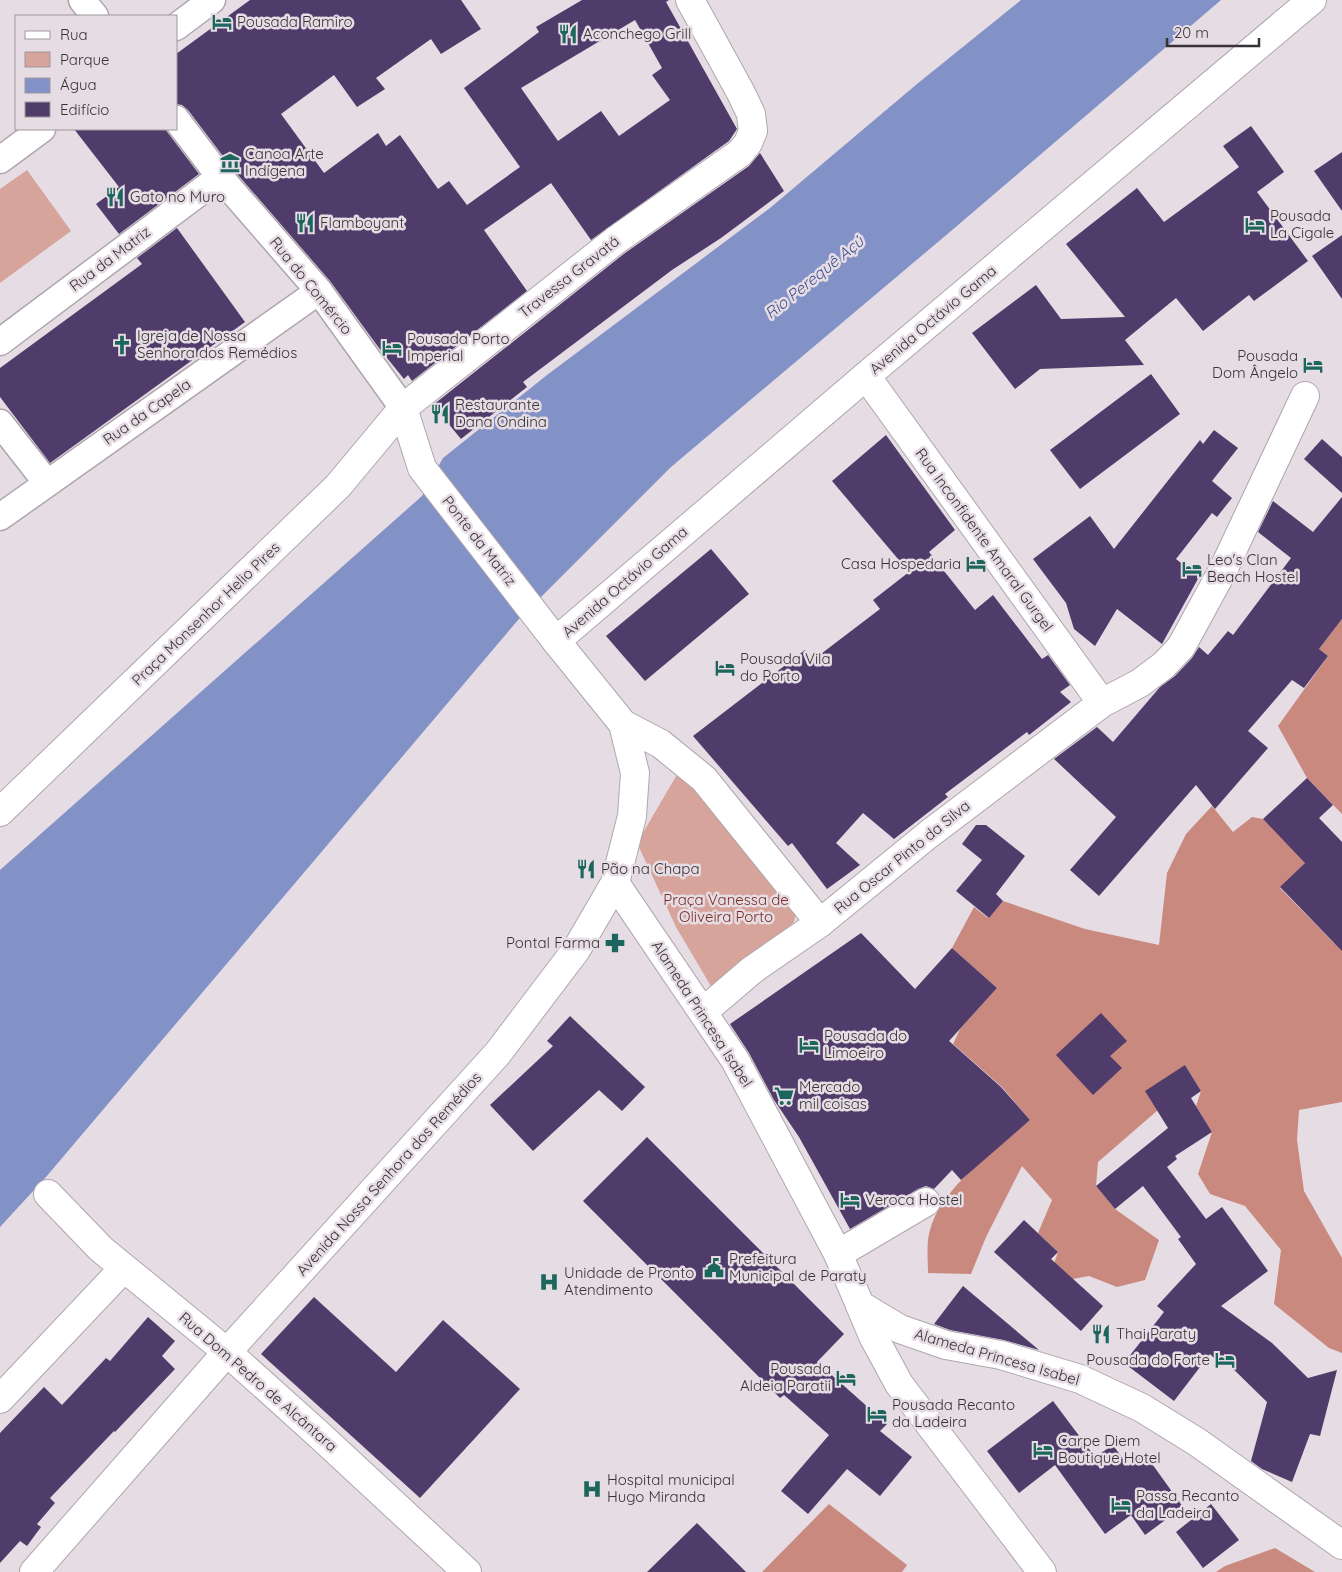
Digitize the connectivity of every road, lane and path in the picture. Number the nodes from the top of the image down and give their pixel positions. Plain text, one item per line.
1 (82, 0) edge
2 (212, 0) edge
3 (690, 0) edge
4 (1312, 0) edge
5 (94, 15) edge
6 (178, 26) edge
7 (178, 122) edge
8 (41, 130) edge
9 (0, 160) edge
10 (220, 177) junction
11 (319, 291) junction
12 (0, 342) edge
13 (866, 376) junction
14 (1305, 396) dead end
15 (403, 408) junction
16 (0, 423) edge
17 (422, 468) joint
18 (47, 482) junction
19 (0, 517) edge
20 (556, 641) junction
21 (1102, 703) junction
22 (623, 724) junction
23 (0, 812) edge
24 (615, 883) junction
25 (820, 923) junction
26 (703, 1012) junction
27 (48, 1194) dead end
28 (926, 1202) dead end
29 (838, 1254) junction
30 (124, 1268) junction
31 (860, 1305) junction
32 (227, 1352) junction
33 (0, 1399) edge
34 (1342, 1545) edge
35 (34, 1572) edge
36 (467, 1572) edge
37 (1042, 1572) edge

1 - 5 street
2 - 6 street
3 - 15 street, Travessa Gravatá
4 - 13 street, Avenida Octávio Gama
7 - 10 street, Rua do Comércio
8 - 9 street
10 - 11 street, Rua do Comércio
10 - 12 street, Rua da Matriz
11 - 15 street, Rua do Comércio
11 - 18 street, Rua da Capela
13 - 20 street, Avenida Octávio Gama
13 - 21 street, Rua Inconfidente Amaral Gurgel
14 - 21 street, Rua Oscar Pinto da Silva
15 - 17 street, Rua do Comércio
15 - 23 street, Praça Monsenhor Helio Pires
16 - 18 street
17 - 20 street, Ponte da Matriz
18 - 19 street, Rua da Capela
20 - 22 street, Ponte da Matriz
21 - 25 street, Rua Oscar Pinto da Silva
22 - 24 street, Avenida Nossa Senhora dos Remédios
22 - 25 street
24 - 26 street, Alameda Princesa Isabel
24 - 32 street, Avenida Nossa Senhora dos Remédios
25 - 26 street, Rua Oscar Pinto da Silva
26 - 29 street, Alameda Princesa Isabel
27 - 30 street, Rua Dom Pedro de Alcântara
28 - 29 street
29 - 31 street, Alameda Princesa Isabel
30 - 32 street, Rua Dom Pedro de Alcântara
30 - 33 street
31 - 34 street, Alameda Princesa Isabel
31 - 37 street
32 - 35 street, Avenida Nossa Senhora dos Remédios
32 - 36 street, Rua Dom Pedro de Alcântara

